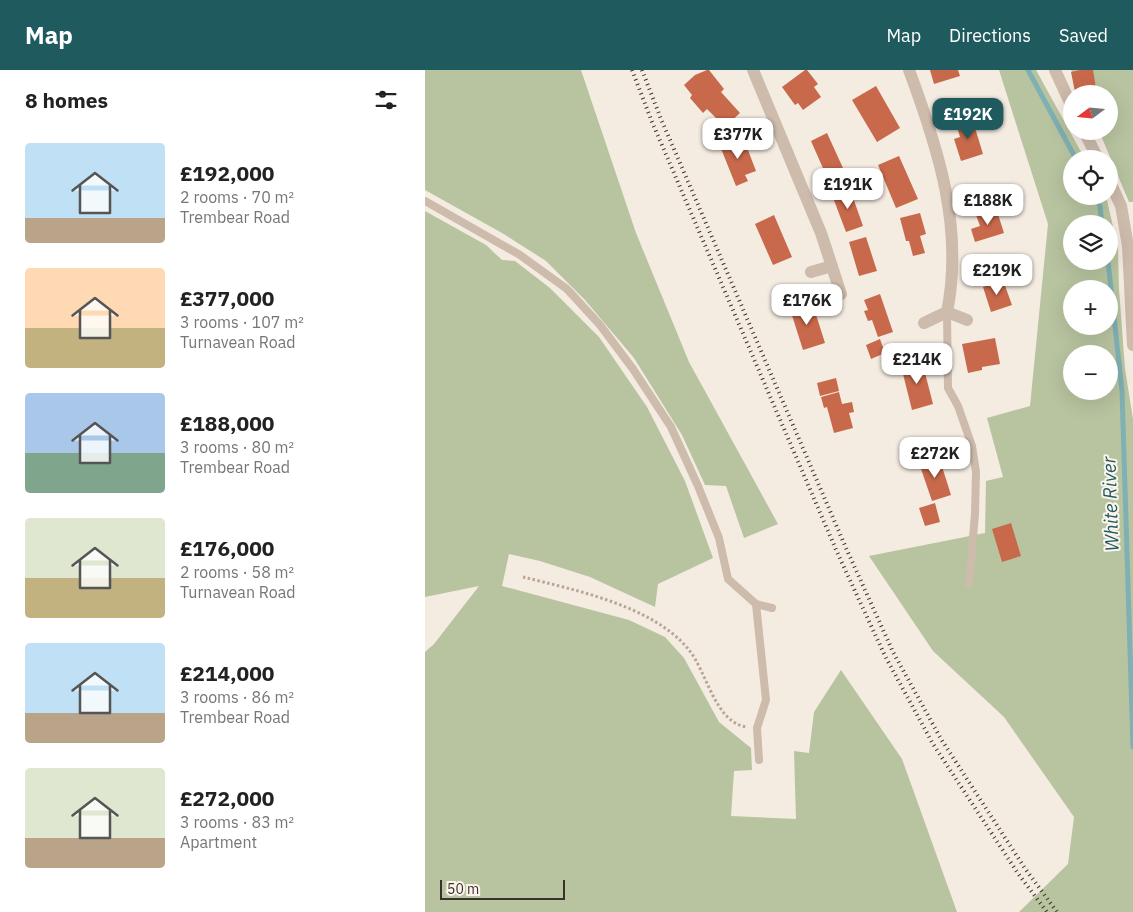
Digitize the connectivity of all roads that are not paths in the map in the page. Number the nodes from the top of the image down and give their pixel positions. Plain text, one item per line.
1 (753, 70) edge
2 (909, 70) edge
3 (1055, 70) edge
4 (1063, 88) edge
5 (1118, 200) edge
6 (425, 201) edge
7 (832, 266) junction
8 (811, 272) dead end
9 (841, 294) dead end
10 (947, 312) junction
11 (967, 320) dead end
12 (924, 323) dead end
13 (1133, 345) edge
14 (969, 584) dead end
15 (757, 604) junction
16 (772, 608) dead end
17 (759, 760) dead end

1 - 7 street
2 - 10 street
3 - 4 street
5 - 13 street
6 - 15 lane
7 - 8 street
7 - 9 street
10 - 11 street
10 - 12 street
10 - 14 lane
15 - 16 lane
15 - 17 lane

